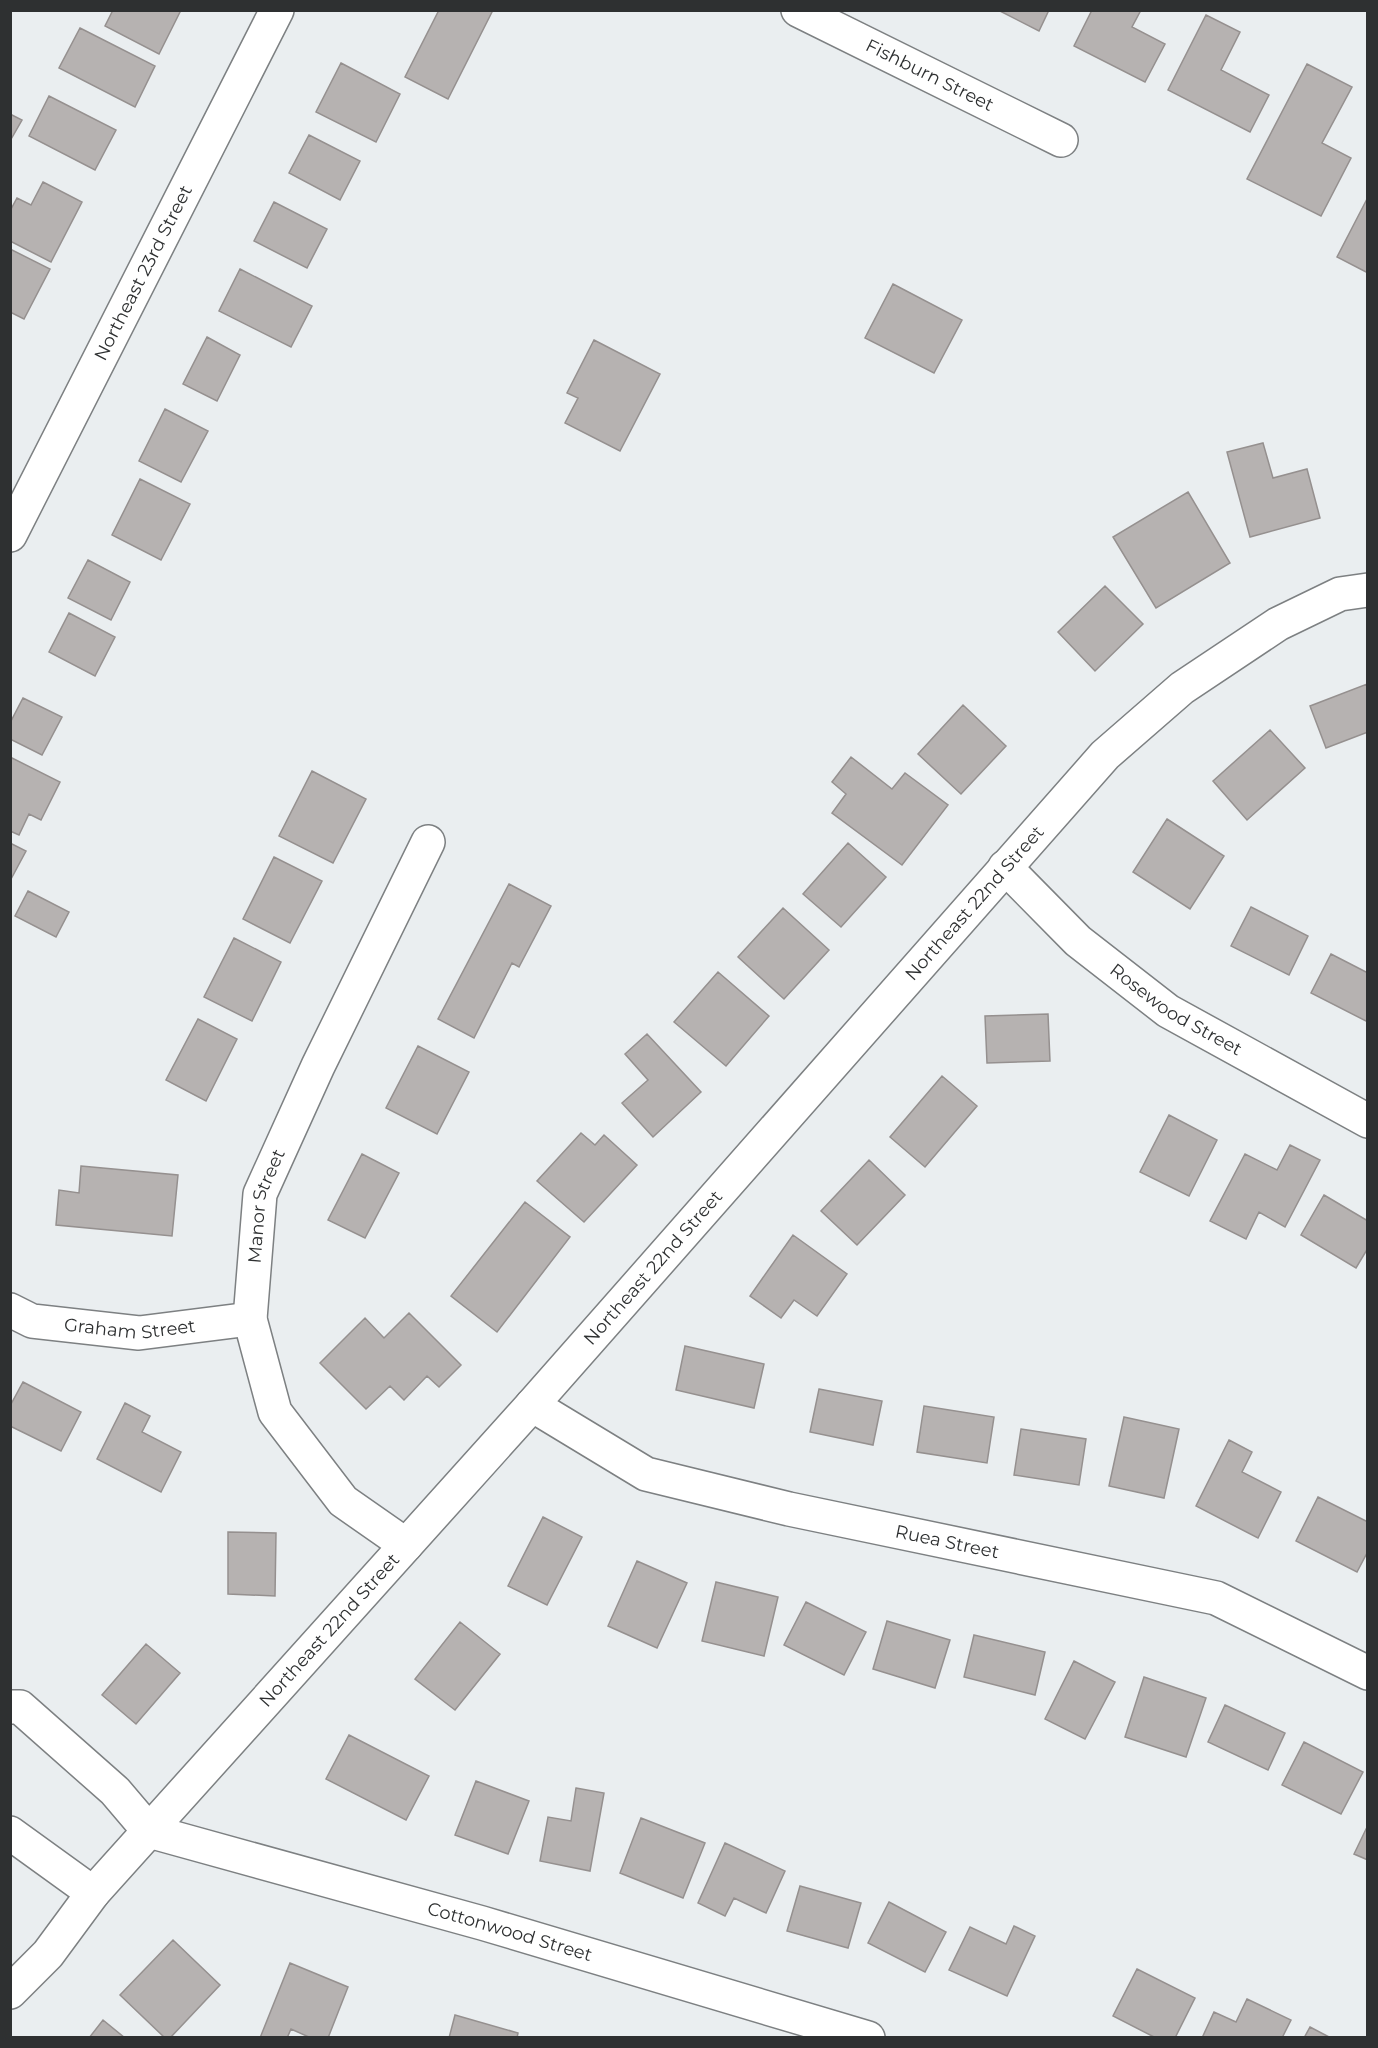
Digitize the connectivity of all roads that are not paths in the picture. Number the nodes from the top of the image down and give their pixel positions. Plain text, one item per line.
1 (277, 10) edge
2 (798, 10) edge
3 (1061, 140) dead end
4 (10, 535) edge
5 (1354, 592) edge
6 (428, 842) dead end
7 (1005, 867) junction
8 (1368, 1122) edge
9 (10, 1310) edge
10 (250, 1319) junction
11 (532, 1405) junction
12 (406, 1545) junction
13 (1368, 1673) edge
14 (10, 1707) edge
15 (149, 1831) junction
16 (10, 1833) edge
17 (93, 1893) junction
18 (10, 1992) edge
19 (867, 2037) edge

1 - 4 street, Northeast 23rd Street
2 - 3 street, Fishburn Street
5 - 7 street, Northeast 22nd Street
6 - 10 street, Manor Street
7 - 8 street, Rosewood Street
7 - 11 street, Northeast 22nd Street
9 - 10 street, Graham Street
10 - 12 street, Manor Street
11 - 12 street, Northeast 22nd Street
11 - 13 street, Ruea Street
12 - 15 street, Northeast 22nd Street
14 - 15 street
15 - 17 street, Northeast 22nd Street
15 - 19 street, Cottonwood Street
16 - 17 street
17 - 18 street, Northeast 22nd Street

